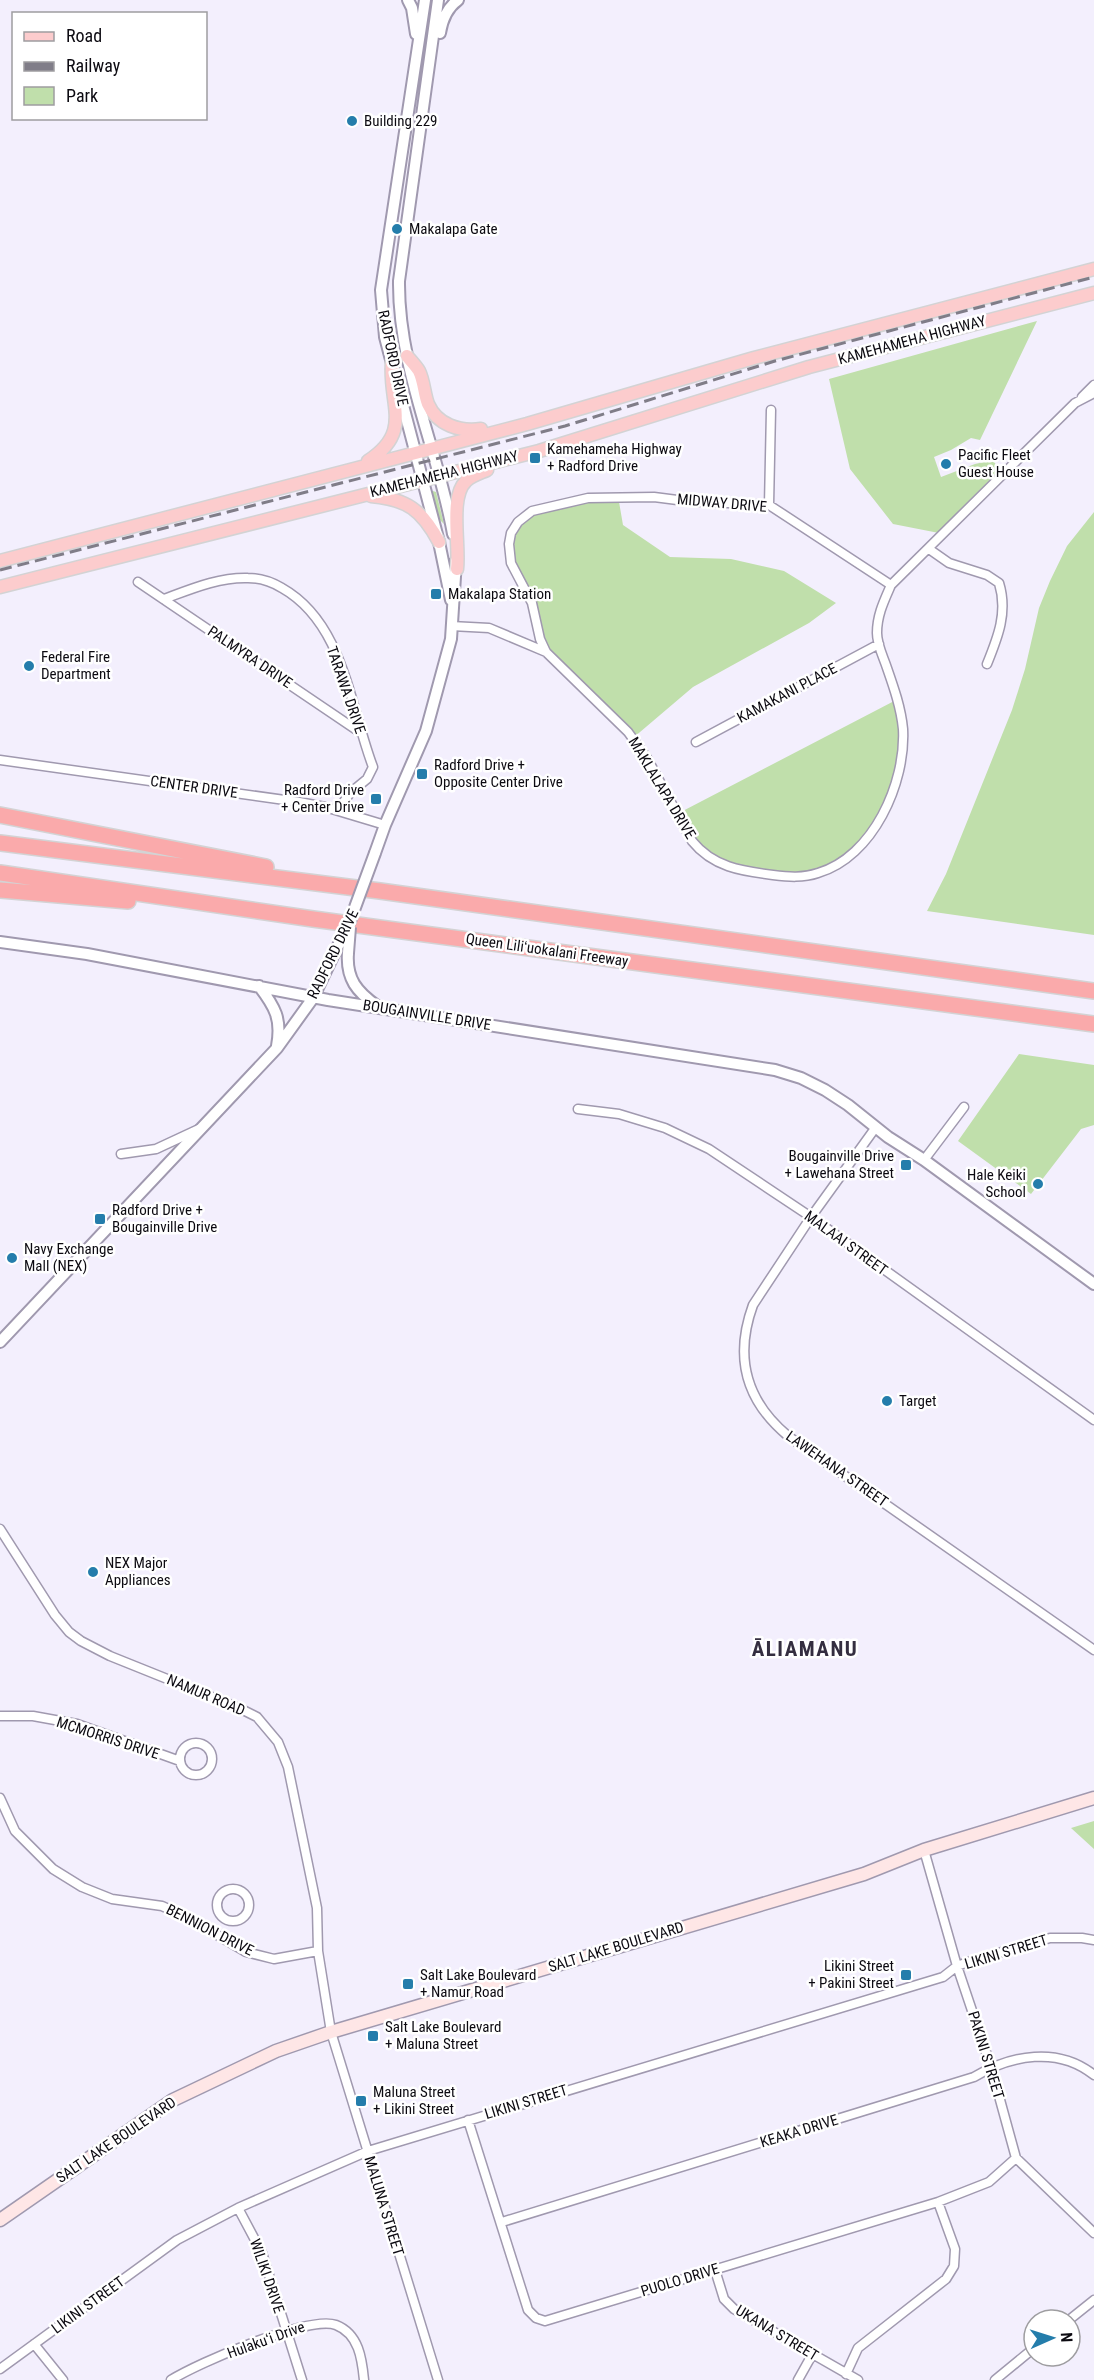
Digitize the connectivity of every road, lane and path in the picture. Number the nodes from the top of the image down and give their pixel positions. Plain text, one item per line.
1 (408, 0) edge
2 (425, 0) edge
3 (438, 0) edge
4 (458, 0) edge
5 (417, 48) junction
6 (431, 58) junction
7 (1094, 269) edge
8 (1094, 292) edge
9 (407, 356) junction
10 (392, 362) junction
11 (1094, 385) edge
12 (1094, 393) edge
13 (1075, 404) junction
14 (771, 410) dead end
15 (527, 424) junction
16 (431, 448) junction
17 (539, 451) junction
18 (416, 452) junction
19 (360, 467) junction
20 (438, 476) junction
21 (423, 480) junction
22 (357, 495) junction
23 (769, 505) junction
24 (532, 511) joint
25 (440, 542) junction
26 (929, 549) junction
27 (0, 561) edge
28 (457, 569) junction
29 (138, 582) dead end
30 (891, 585) junction
31 (0, 587) edge
32 (164, 599) junction
33 (452, 606) junction
34 (451, 626) junction
35 (879, 644) junction
36 (546, 652) junction
37 (987, 664) dead end
38 (362, 733) junction
39 (696, 742) dead end
40 (0, 760) edge
41 (338, 810) junction
42 (0, 815) edge
43 (385, 825) junction
44 (0, 843) edge
45 (0, 873) edge
46 (0, 890) edge
47 (380, 891) junction
48 (313, 919) junction
49 (350, 921) junction
50 (0, 942) edge
51 (259, 986) junction
52 (1094, 991) edge
53 (314, 998) junction
54 (380, 1007) junction
55 (1094, 1024) edge
56 (277, 1048) junction
57 (964, 1107) dead end
58 (578, 1110) dead end
59 (876, 1127) junction
60 (202, 1128) junction
61 (121, 1154) dead end
62 (924, 1160) junction
63 (811, 1217) junction
64 (1094, 1284) edge
65 (0, 1342) edge
66 (1094, 1420) edge
67 (0, 1529) edge
68 (1094, 1650) edge
69 (0, 1716) edge
70 (180, 1761) dead end
71 (0, 1798) edge
72 (1094, 1798) edge
73 (924, 1850) junction
74 (225, 1919) dead end
75 (217, 1935) junction
76 (1094, 1940) edge
77 (318, 1951) junction
78 (957, 1966) junction
79 (331, 2032) junction
80 (991, 2067) junction
81 (1094, 2075) edge
82 (468, 2120) junction
83 (368, 2151) junction
84 (1016, 2158) junction
85 (938, 2202) junction
86 (238, 2208) junction
87 (0, 2220) edge
88 (502, 2222) junction
89 (1094, 2233) edge
90 (715, 2270) junction
91 (1094, 2300) edge
92 (1082, 2310) edge
93 (286, 2332) junction
94 (34, 2344) junction
95 (812, 2355) junction
96 (1022, 2358) edge
97 (0, 2369) edge
98 (846, 2374) junction
99 (63, 2380) edge
100 (171, 2380) edge
101 (302, 2380) edge
102 (364, 2380) edge
103 (438, 2380) edge
104 (798, 2380) edge
105 (858, 2380) edge
106 (995, 2380) edge

1 - 5 street
2 - 5 street, RADFORD DRIVE
3 - 6 street, RADFORD DRIVE
4 - 6 street
5 - 10 street, RADFORD DRIVE
6 - 9 street, RADFORD DRIVE
7 - 15 main road, KAMEHAMEHA HIGHWAY
8 - 17 main road, KAMEHAMEHA HIGHWAY
9 - 15 main road
9 - 16 street, RADFORD DRIVE
10 - 18 street, RADFORD DRIVE
10 - 19 main road
11 - 13 street
12 - 13 street, MAKLALAPA DRIVE
13 - 26 street, MAKLALAPA DRIVE
14 - 23 street
15 - 16 main road, KAMEHAMEHA HIGHWAY
16 - 18 main road, KAMEHAMEHA HIGHWAY
16 - 20 street, RADFORD DRIVE
17 - 20 main road, KAMEHAMEHA HIGHWAY
17 - 28 main road
18 - 19 main road, KAMEHAMEHA HIGHWAY
18 - 21 street, RADFORD DRIVE
19 - 27 main road, KAMEHAMEHA HIGHWAY
20 - 21 main road, KAMEHAMEHA HIGHWAY
20 - 28 street, RADFORD DRIVE
21 - 22 main road, KAMEHAMEHA HIGHWAY
21 - 25 street, RADFORD DRIVE
22 - 25 main road
22 - 31 main road, KAMEHAMEHA HIGHWAY
23 - 24 street, MIDWAY DRIVE
23 - 30 street, MIDWAY DRIVE
24 - 36 street, MAKLALAPA DRIVE
25 - 33 street, RADFORD DRIVE
26 - 30 street, MAKLALAPA DRIVE
26 - 37 street
28 - 33 street, RADFORD DRIVE
29 - 32 street, PALMYRA DRIVE
30 - 35 street, MAKLALAPA DRIVE
32 - 38 street, PALMYRA DRIVE
32 - 38 street, TARAWA DRIVE
33 - 34 street, RADFORD DRIVE
34 - 36 street
34 - 43 street, RADFORD DRIVE
35 - 36 street, MAKLALAPA DRIVE
35 - 39 street, KAMAKANI PLACE
38 - 41 street, TARAWA DRIVE
40 - 41 street, CENTER DRIVE
41 - 43 street, CENTER DRIVE
42 - 47 highway
43 - 49 street, RADFORD DRIVE, bridge
44 - 47 highway
45 - 48 highway, Queen Liliʻuokalani Freeway
46 - 48 highway
47 - 52 highway
48 - 55 highway, Queen Liliʻuokalani Freeway
49 - 53 street, RADFORD DRIVE, bridge
49 - 54 street, bridge
50 - 51 street, BOUGAINVILLE DRIVE
51 - 53 street, BOUGAINVILLE DRIVE
51 - 56 street
53 - 54 street, BOUGAINVILLE DRIVE
53 - 56 street, RADFORD DRIVE
54 - 59 street, BOUGAINVILLE DRIVE
56 - 60 street, RADFORD DRIVE
57 - 62 street
58 - 63 street, MALAAI STREET
59 - 62 street, BOUGAINVILLE DRIVE
59 - 63 street, LAWEHANA STREET
60 - 61 street
60 - 65 street, RADFORD DRIVE
62 - 64 street, BOUGAINVILLE DRIVE
63 - 66 street, MALAAI STREET
63 - 68 street, LAWEHANA STREET
67 - 77 street, NAMUR ROAD
69 - 70 street, MCMORRIS DRIVE
71 - 75 street, BENNION DRIVE
72 - 73 main road, SALT LAKE BOULEVARD
73 - 78 street, PAKINI STREET
73 - 79 main road, SALT LAKE BOULEVARD
74 - 75 street
75 - 77 street, BENNION DRIVE
76 - 78 street, LIKINI STREET
77 - 79 street, NAMUR ROAD
78 - 80 street, PAKINI STREET
78 - 82 street, LIKINI STREET
79 - 83 street, MALUNA STREET
79 - 87 main road, SALT LAKE BOULEVARD
80 - 81 street, KEAKA DRIVE
80 - 84 street, PAKINI STREET
80 - 88 street, KEAKA DRIVE
82 - 83 street, LIKINI STREET
82 - 88 street, PUOLO DRIVE
83 - 86 street, LIKINI STREET
83 - 103 street, MALUNA STREET
84 - 85 street, PUOLO DRIVE
84 - 89 street
85 - 90 street, PUOLO DRIVE
85 - 98 street
86 - 93 street, WILIKI DRIVE
86 - 94 street, LIKINI STREET
88 - 90 street, PUOLO DRIVE
90 - 95 street, UKANA STREET
91 - 92 street
93 - 100 street, Hulakuʻi Drive
93 - 101 street, WILIKI DRIVE
93 - 102 street, Hulakuʻi Drive
94 - 97 street, LIKINI STREET
94 - 99 street
95 - 98 street, UKANA STREET
95 - 104 street
96 - 106 street
98 - 105 street, UKANA STREET

